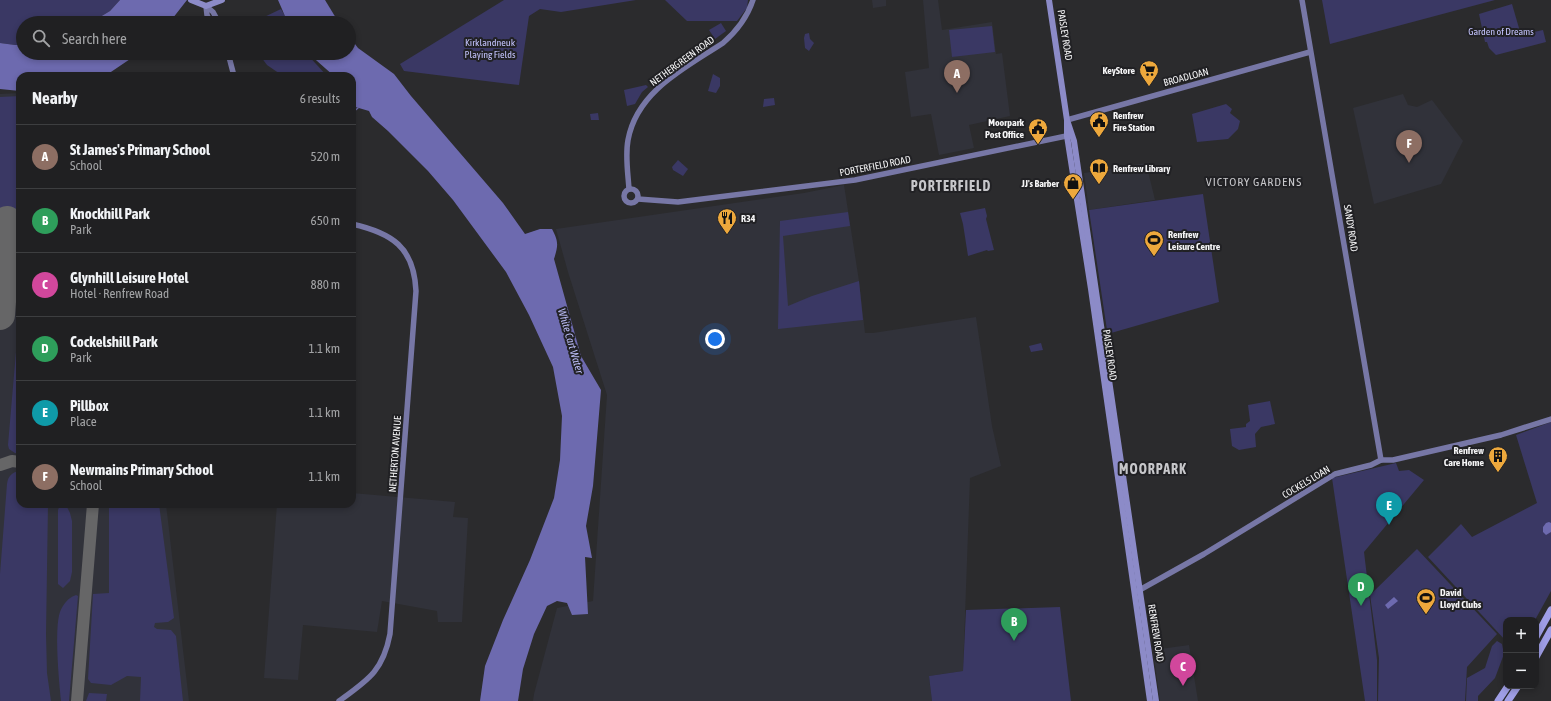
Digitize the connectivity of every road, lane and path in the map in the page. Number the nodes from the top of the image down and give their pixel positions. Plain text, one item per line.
1 (753, 0) edge
2 (1049, 0) edge
3 (1302, 0) edge
4 (194, 1) edge
5 (219, 1) edge
6 (206, 6) junction
7 (208, 16) edge
8 (215, 16) edge
9 (1310, 52) junction
10 (230, 60) edge
11 (233, 72) edge
12 (1067, 120) junction
13 (1070, 135) junction
14 (629, 189) junction
15 (638, 199) junction
16 (356, 225) edge
17 (1551, 419) edge
18 (1380, 460) junction
19 (1136, 592) junction
20 (1551, 610) edge
21 (1551, 630) edge
22 (1539, 632) edge
23 (1538, 653) edge
24 (1506, 689) edge
25 (1516, 689) edge
26 (339, 701) edge
27 (1150, 701) edge
28 (1156, 701) edge
29 (1498, 701) edge
30 (1508, 701) edge

1 - 14 street, NETHERGREEN ROAD
2 - 12 main road, PAISLEY ROAD
3 - 9 street, SANDY ROAD
4 - 6 main road
5 - 6 main road
6 - 7 street
6 - 8 street
9 - 12 street, BROADLOAN
9 - 18 street, SANDY ROAD
10 - 11 street
12 - 13 main road, PAISLEY ROAD
13 - 15 street, PORTERFIELD ROAD
13 - 19 main road, PAISLEY ROAD
14 - 15 street
14 - 15 street
16 - 26 street, NETHERTON AVENUE
17 - 18 street, COCKELS LOAN
18 - 19 street, COCKELS LOAN
19 - 27 main road, RENFREW ROAD
19 - 28 main road, RENFREW ROAD
20 - 22 highway
21 - 23 highway
24 - 29 highway
25 - 30 highway

